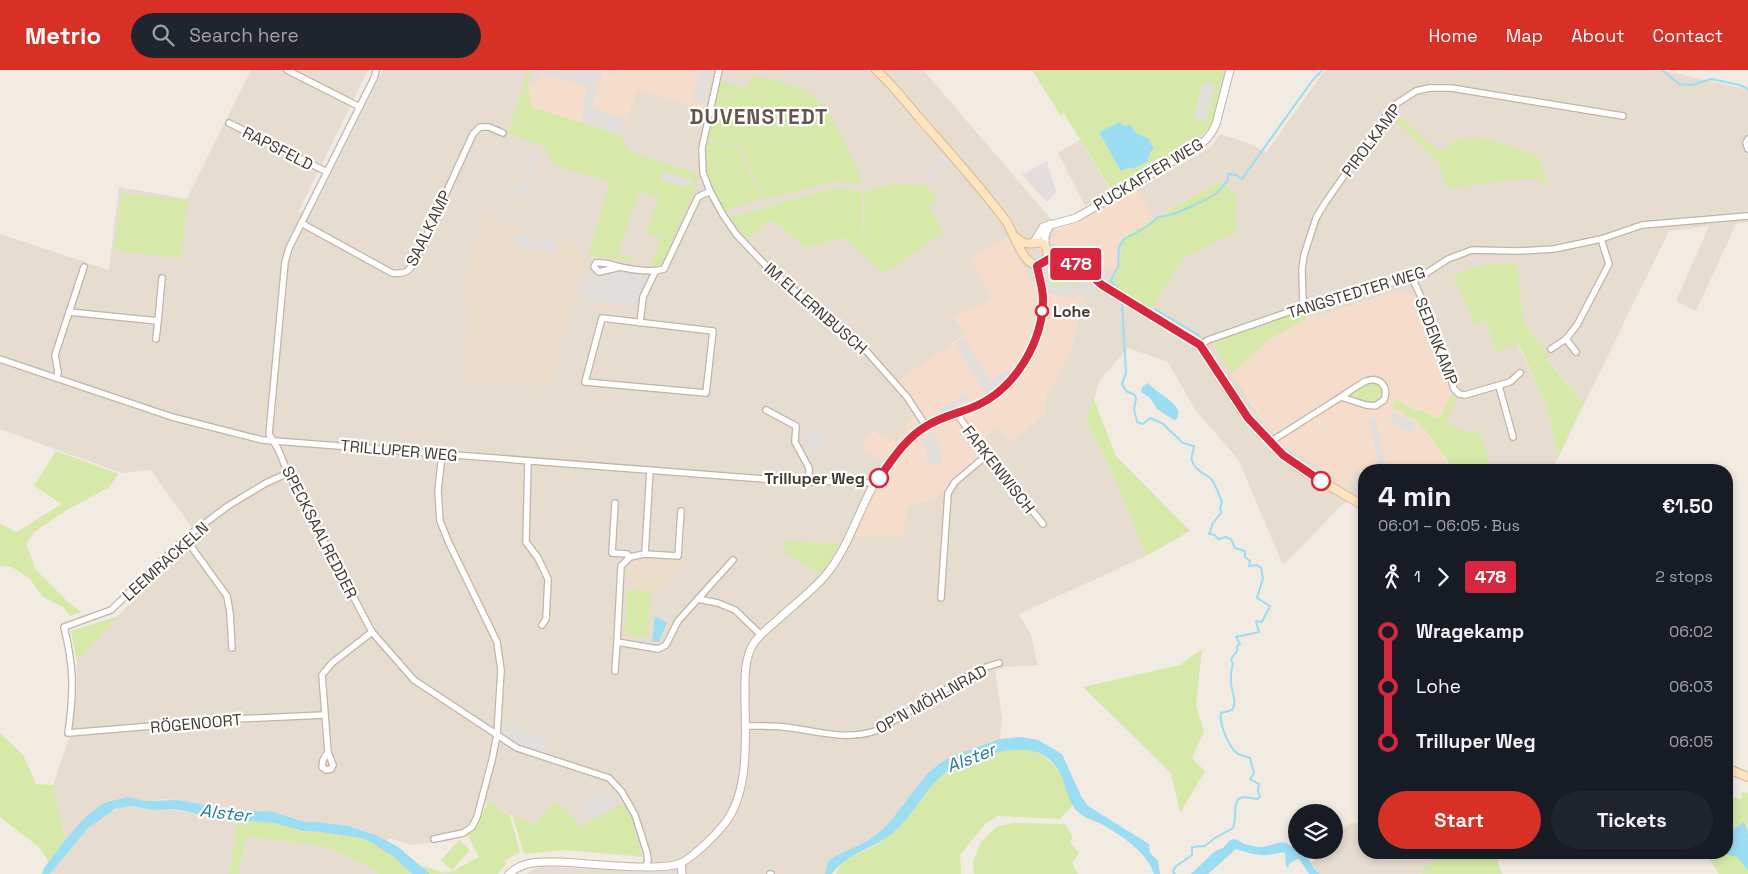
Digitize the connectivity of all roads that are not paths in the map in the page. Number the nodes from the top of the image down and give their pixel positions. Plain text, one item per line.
1 (287, 70) edge
2 (376, 70) edge
3 (719, 70) edge
4 (876, 70) edge
5 (1230, 70) edge
6 (360, 107) junction
7 (1623, 116) dead end
8 (229, 123) dead end
9 (503, 133) dead end
10 (1748, 139) edge
11 (1748, 149) edge
12 (327, 172) junction
13 (710, 191) junction
14 (1748, 216) edge
15 (301, 223) junction
16 (1050, 224) junction
17 (1014, 236) junction
18 (1601, 239) junction
19 (1032, 243) junction
20 (1046, 248) junction
21 (1024, 255) junction
22 (1067, 259) junction
23 (1046, 260) junction
24 (1037, 266) junction
25 (620, 267) dead end
26 (84, 268) dead end
27 (655, 272) junction
28 (162, 278) dead end
29 (1412, 278) junction
30 (1303, 307) junction
31 (69, 312) junction
32 (158, 321) junction
33 (640, 323) junction
34 (156, 339) dead end
35 (1566, 339) junction
36 (1200, 345) junction
37 (1551, 349) dead end
38 (1576, 352) dead end
39 (0, 359) edge
40 (1520, 373) dead end
41 (57, 377) junction
42 (1499, 386) junction
43 (1341, 397) junction
44 (766, 410) dead end
45 (956, 414) junction
46 (926, 426) junction
47 (1513, 437) dead end
48 (272, 440) junction
49 (1270, 442) junction
50 (442, 454) junction
51 (987, 456) junction
52 (528, 461) junction
53 (650, 470) junction
54 (288, 473) junction
55 (809, 482) junction
56 (874, 485) junction
57 (1358, 502) edge
58 (615, 503) dead end
59 (681, 511) dead end
60 (1042, 524) dead end
61 (185, 538) junction
62 (645, 554) junction
63 (630, 556) junction
64 (733, 560) dead end
65 (941, 598) dead end
66 (698, 599) junction
67 (542, 625) dead end
68 (372, 632) junction
69 (761, 635) junction
70 (617, 642) junction
71 (232, 648) dead end
72 (999, 663) dead end
73 (615, 671) dead end
74 (324, 715) junction
75 (745, 726) junction
76 (68, 734) joint
77 (497, 735) junction
78 (328, 752) dead end
79 (1733, 771) edge
80 (1748, 777) edge
81 (434, 839) dead end
82 (681, 863) junction
83 (646, 866) junction
84 (509, 874) edge
85 (682, 874) edge

1 - 6 street
2 - 6 street, SPECKSAALREDDER
3 - 13 street, IM ELLERNBUSCH
4 - 17 main road
5 - 16 street, PUCKAFFER WEG
6 - 12 street, SPECKSAALREDDER
7 - 30 street, PIROLKAMP
8 - 12 street, RAPSFELD
9 - 15 street, SAALKAMP
10 - 11 street
12 - 15 street, SPECKSAALREDDER
13 - 27 street
13 - 46 street, IM ELLERNBUSCH
14 - 18 street, TANGSTEDTER WEG
15 - 48 street, SPECKSAALREDDER
16 - 19 street
16 - 20 street
17 - 19 main road
17 - 21 main road
18 - 29 street, TANGSTEDTER WEG
18 - 35 street
19 - 20 main road
19 - 21 main road
20 - 22 main road
20 - 23 main road
21 - 24 main road
22 - 23 main road
22 - 36 main road
23 - 24 main road
24 - 45 street
25 - 27 street
26 - 31 street
27 - 33 street
28 - 32 street
29 - 30 street, TANGSTEDTER WEG
29 - 42 street, SEDENKAMP
30 - 36 street, TANGSTEDTER WEG
31 - 32 street
31 - 41 street
32 - 34 street
33 - 33 street
35 - 37 street
35 - 38 street
36 - 49 main road
39 - 41 street, TRILLUPER WEG
40 - 42 street, SEDENKAMP
41 - 48 street, TRILLUPER WEG
42 - 47 street
43 - 43 street
43 - 49 street
44 - 55 street
45 - 46 street
45 - 51 street, FARKENWISCH
46 - 56 street
48 - 50 street, TRILLUPER WEG
48 - 54 street, SPECKSAALREDDER
49 - 57 main road
50 - 52 street, TRILLUPER WEG
50 - 77 street
51 - 60 street, FARKENWISCH
51 - 65 street
52 - 53 street, TRILLUPER WEG
52 - 67 street
53 - 55 street, TRILLUPER WEG
53 - 62 street
54 - 61 street, LEEMRACKELN
54 - 68 street, SPECKSAALREDDER
55 - 56 street, TRILLUPER WEG
56 - 69 street
58 - 63 street
59 - 62 street
61 - 71 street
61 - 76 street, LEEMRACKELN
62 - 63 street
63 - 70 street
64 - 66 street
66 - 69 street
66 - 70 street
68 - 74 street
68 - 77 street, SPECKSAALREDDER
69 - 75 street
70 - 73 street
72 - 75 street, OP'N MÖHLNRAD
74 - 76 street, RÖGENOORT
74 - 78 street
75 - 82 street
77 - 81 street
77 - 83 street, SPECKSAALREDDER
79 - 80 main road
82 - 83 street
82 - 85 street
83 - 84 street

